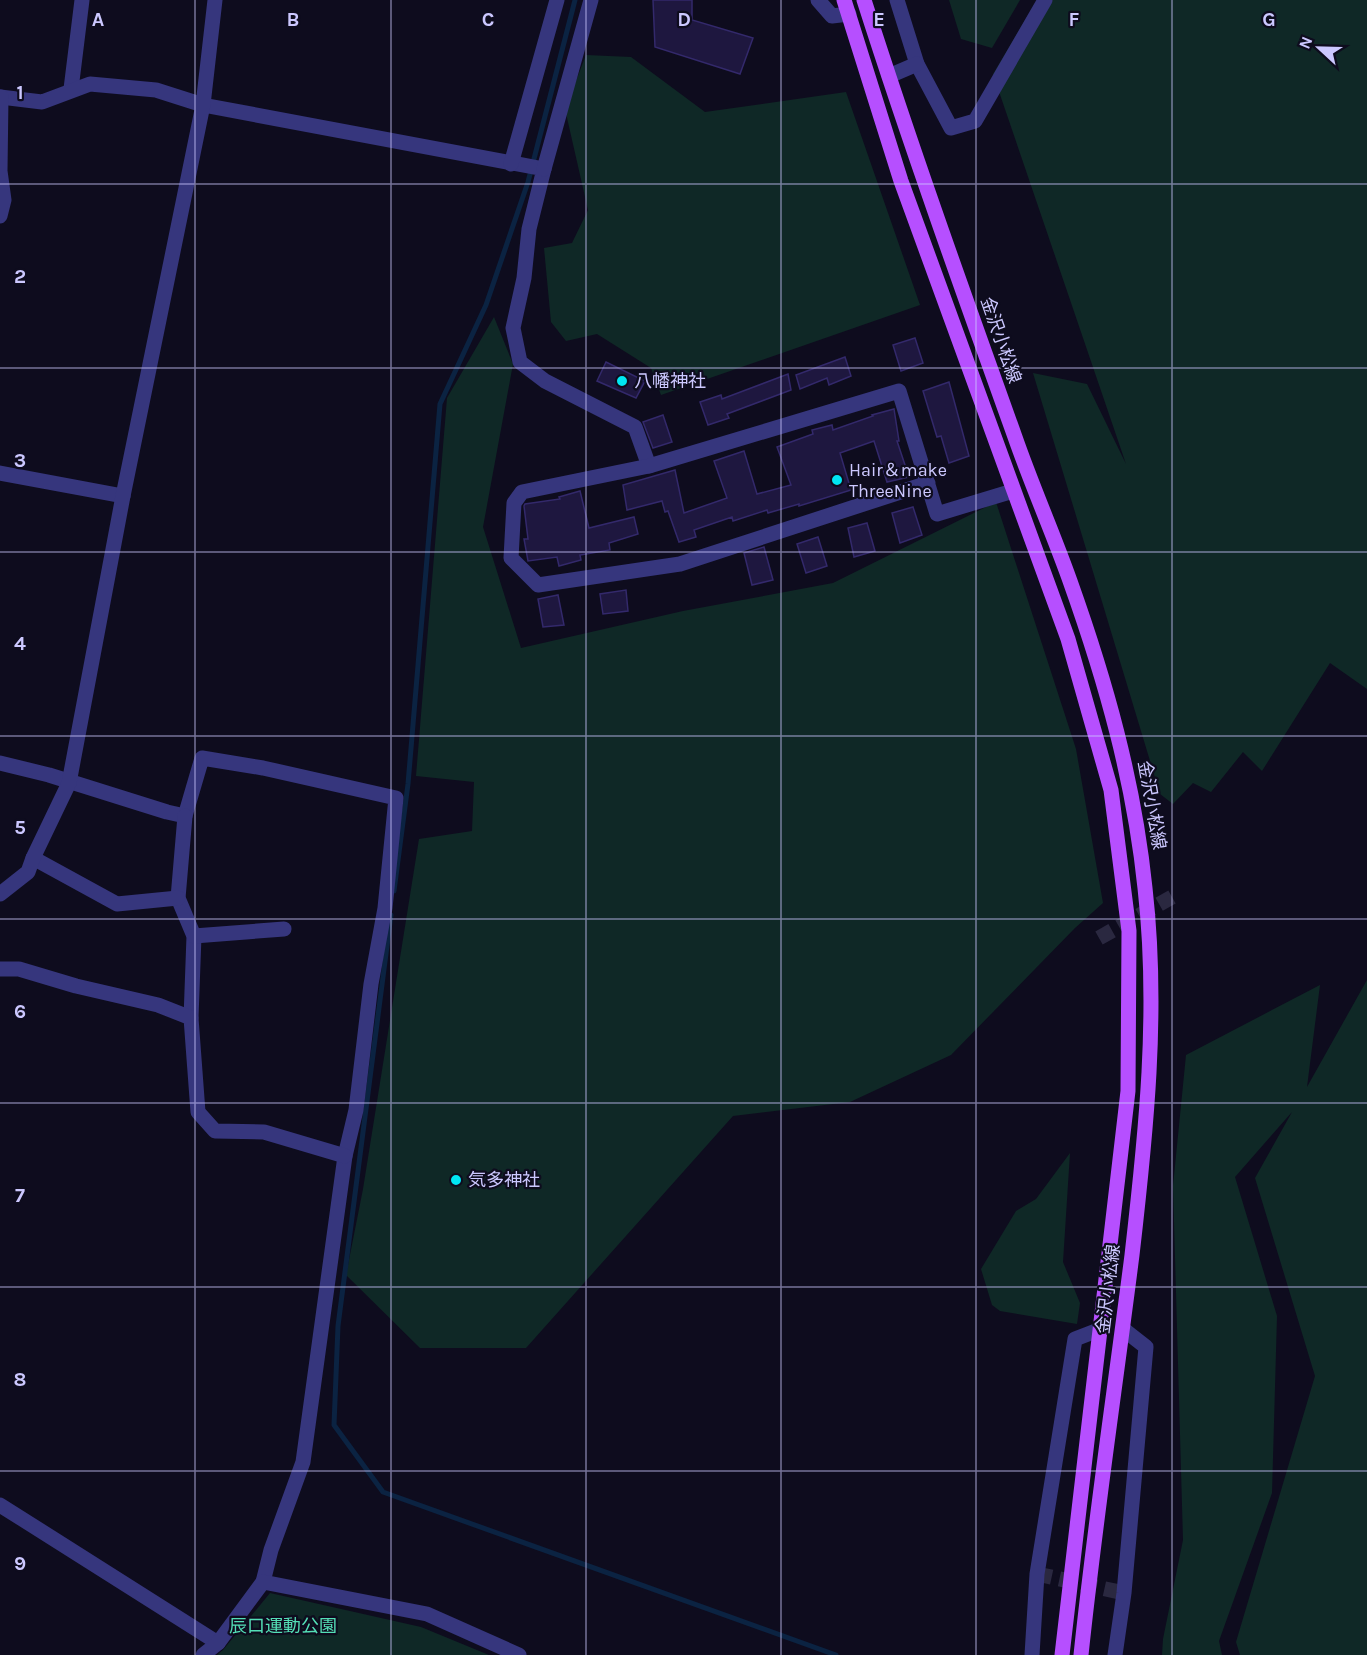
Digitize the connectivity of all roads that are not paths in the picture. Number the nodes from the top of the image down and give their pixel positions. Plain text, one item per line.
1 (82, 0) edge
2 (215, 0) edge
3 (557, 0) edge
4 (591, 0) edge
5 (818, 0) edge
6 (864, 0) edge
7 (897, 0) edge
8 (1045, 0) edge
9 (847, 7) edge
10 (917, 64) junction
11 (888, 76) junction
12 (71, 89) junction
13 (1, 97) edge
14 (203, 105) junction
15 (530, 167) junction
16 (0, 216) edge
17 (649, 466) junction
18 (0, 473) edge
19 (928, 483) junction
20 (1013, 491) junction
21 (123, 496) junction
22 (0, 763) edge
23 (69, 783) junction
24 (184, 816) junction
25 (33, 858) junction
26 (0, 894) edge
27 (178, 898) junction
28 (284, 929) dead end
29 (194, 936) junction
30 (0, 969) edge
31 (191, 1018) junction
32 (345, 1156) junction
33 (1101, 1329) junction
34 (1123, 1329) junction
35 (0, 1505) edge
36 (263, 1582) junction
37 (218, 1643) junction
38 (203, 1655) edge
39 (519, 1655) edge
40 (1032, 1655) edge
41 (1062, 1655) edge
42 (1082, 1655) edge
43 (1115, 1655) edge

1 - 12 street
2 - 14 street
3 - 15 street
4 - 15 street
5 - 9 street
6 - 11 main road, 金沢小松線
7 - 10 street
8 - 10 street
9 - 20 main road, 金沢小松線
10 - 11 street
11 - 34 main road, 金沢小松線
12 - 13 street
12 - 14 street
13 - 16 street
14 - 15 street
14 - 21 street
15 - 17 street
17 - 19 street
17 - 19 street
18 - 21 street
19 - 20 street
20 - 33 main road, 金沢小松線
21 - 23 street
22 - 23 street
23 - 24 street
23 - 25 street
24 - 27 street
24 - 32 street
25 - 26 street
25 - 27 street
27 - 29 street
28 - 29 street
29 - 31 street
30 - 31 street
31 - 32 street
32 - 36 street
33 - 40 street
33 - 41 main road, 金沢小松線
34 - 42 main road, 金沢小松線
34 - 43 street
35 - 37 street
36 - 37 street
36 - 39 street
37 - 38 street

